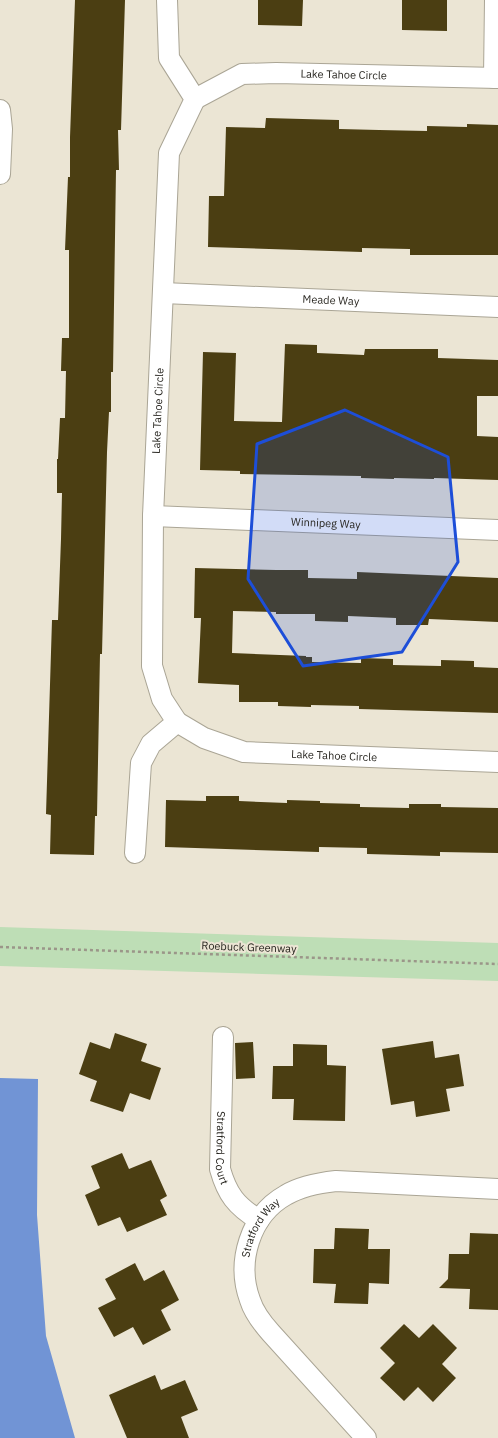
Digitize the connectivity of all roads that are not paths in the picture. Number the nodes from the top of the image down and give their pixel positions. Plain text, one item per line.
1 (167, 0) edge
2 (495, 0) edge
3 (496, 78) edge
4 (195, 99) junction
5 (0, 110) edge
6 (0, 174) edge
7 (163, 293) junction
8 (498, 307) edge
9 (153, 516) junction
10 (498, 530) edge
11 (177, 722) junction
12 (498, 762) edge
13 (135, 853) dead end
14 (223, 1037) dead end
15 (498, 1189) edge
16 (259, 1220) junction
17 (366, 1438) edge

1 - 4 street
2 - 3 street
3 - 4 street, Lake Tahoe Circle
4 - 7 street, Lake Tahoe Circle
5 - 6 street
7 - 8 street, Meade Way
7 - 9 street, Lake Tahoe Circle
9 - 10 street, Winnipeg Way
9 - 11 street, Lake Tahoe Circle
11 - 12 street, Lake Tahoe Circle
11 - 13 street
14 - 16 street, Stratford Court
15 - 16 street, Stratford Way
16 - 17 street, Stratford Way

